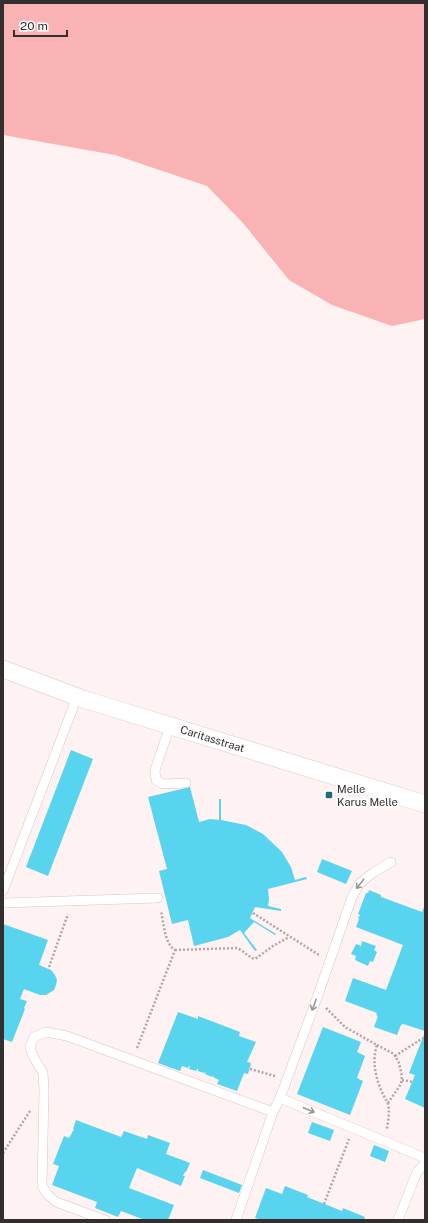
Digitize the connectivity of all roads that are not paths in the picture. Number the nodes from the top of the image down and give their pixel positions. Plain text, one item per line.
1 (3, 669) edge
2 (77, 697) junction
3 (170, 726) junction
4 (186, 783) dead end
5 (425, 804) edge
6 (391, 862) dead end
7 (3, 891) edge
8 (158, 898) road end
9 (3, 903) edge
10 (280, 1098) junction
11 (273, 1112) junction
12 (425, 1158) edge
13 (425, 1163) edge
14 (105, 1220) edge
15 (236, 1220) edge
16 (398, 1220) edge

1 - 2 street, Caritasstraat
2 - 3 street, Caritasstraat
2 - 7 lane
3 - 4 lane
3 - 5 street, Caritasstraat
6 -> 10 lane
8 - 9 lane
10 - 11 lane
10 -> 12 lane
11 - 14 lane
11 - 15 lane
13 - 16 lane

